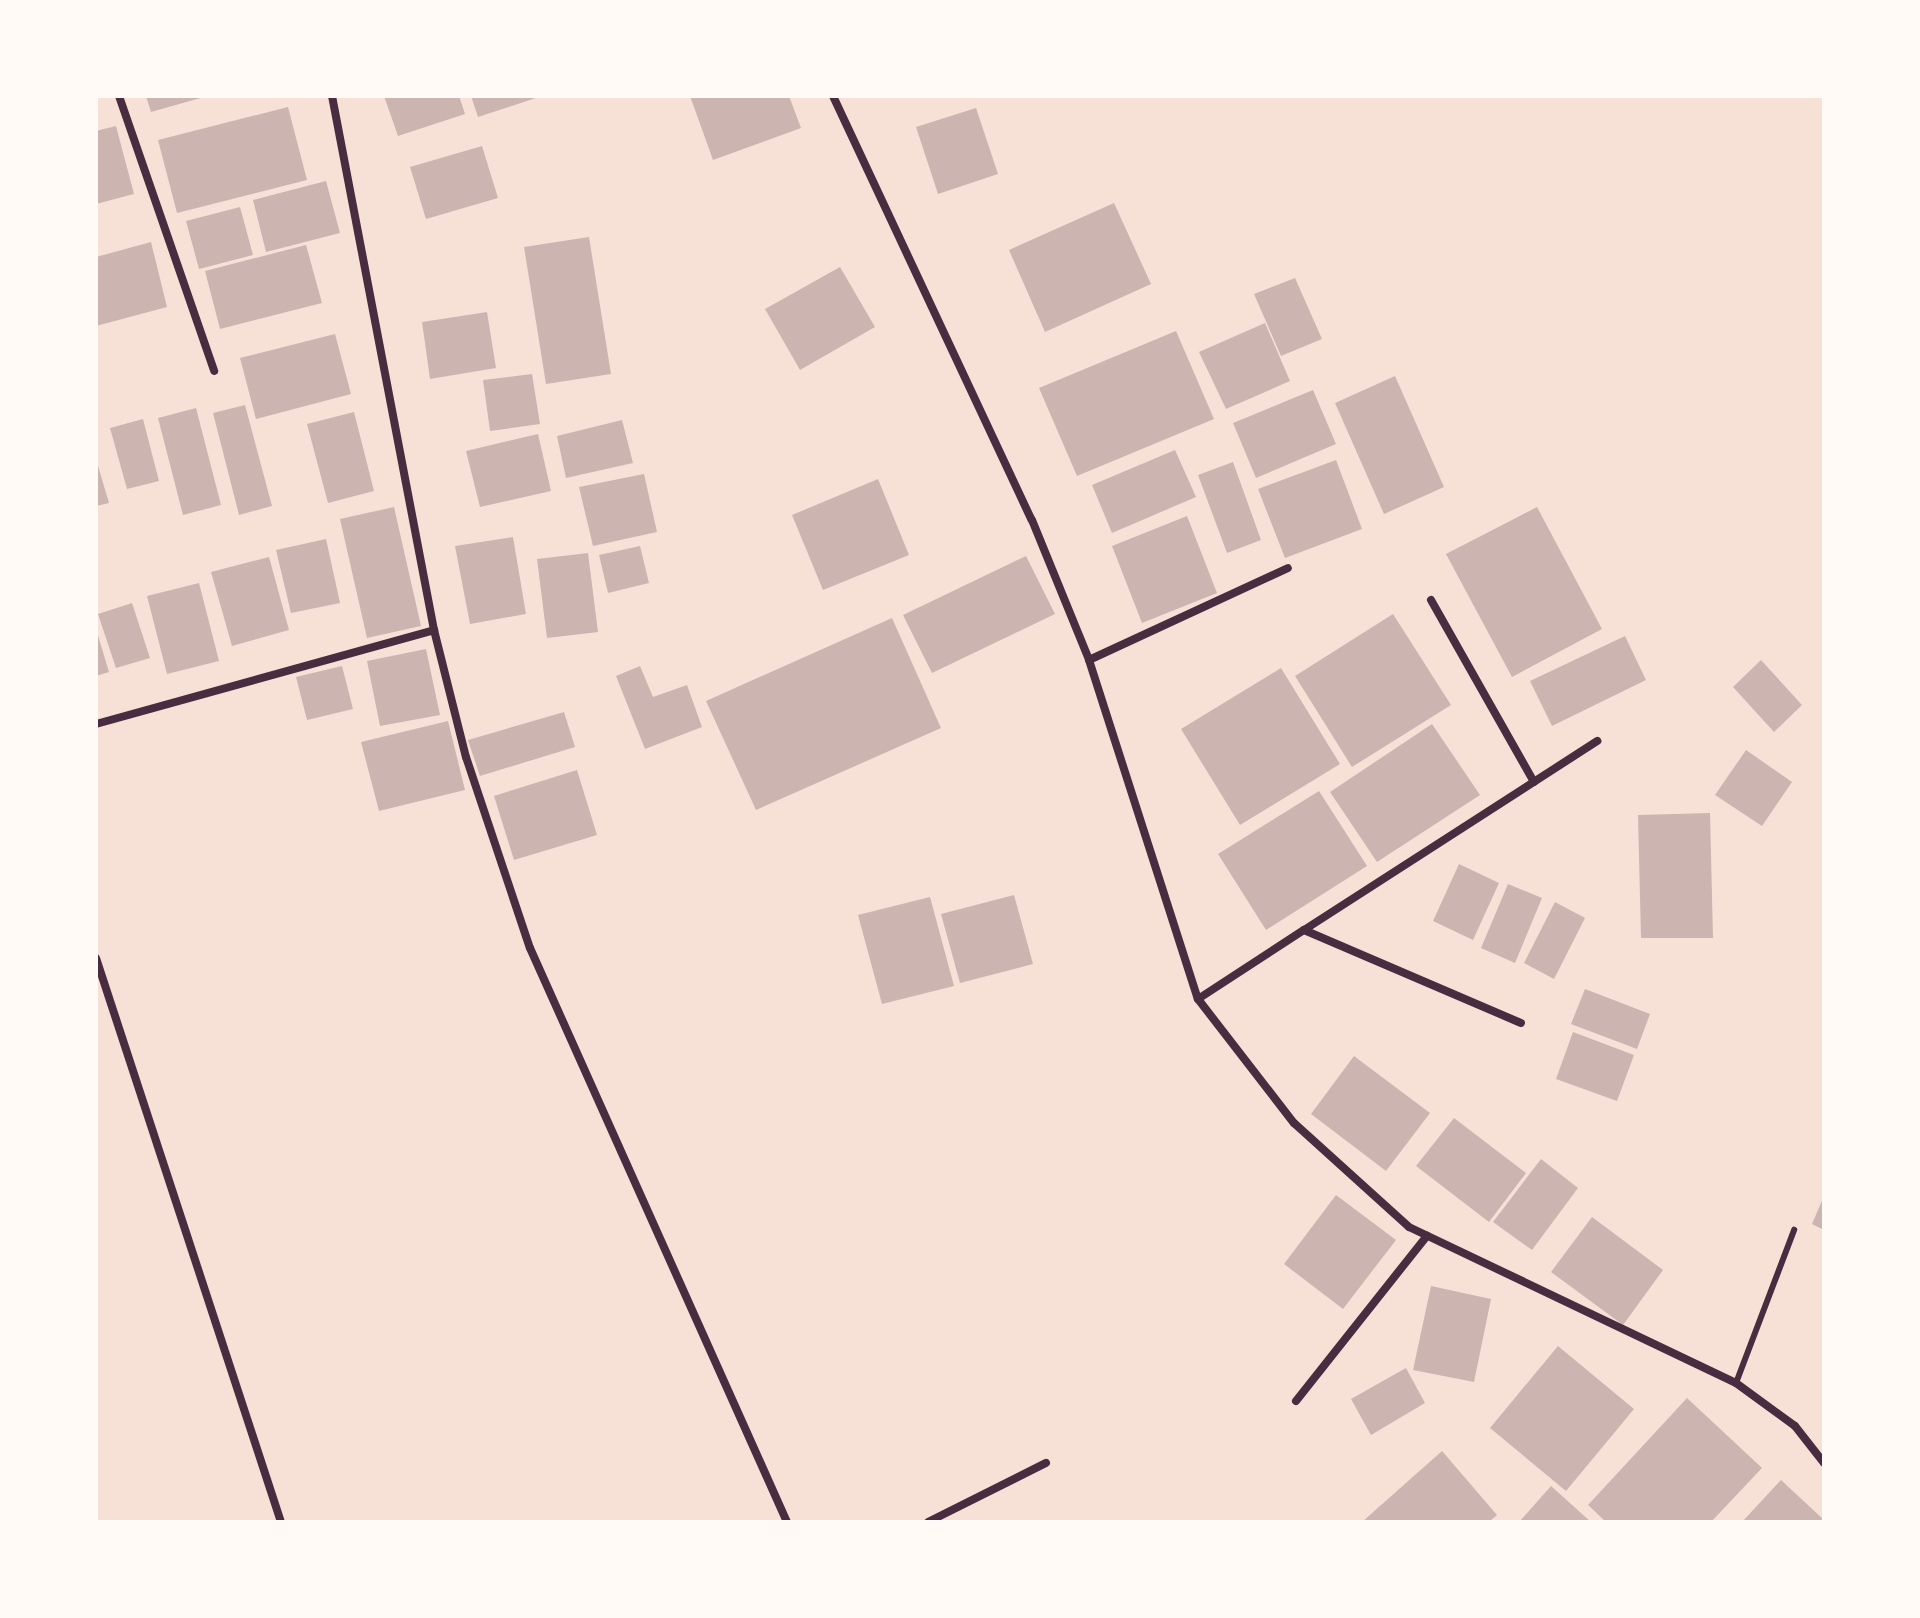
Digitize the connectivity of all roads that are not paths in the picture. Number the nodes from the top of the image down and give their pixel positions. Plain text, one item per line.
1 (119, 96) edge
2 (332, 96) edge
3 (833, 96) edge
4 (214, 371) dead end
5 (1288, 568) dead end
6 (1431, 600) dead end
7 (434, 630) junction
8 (1089, 660) junction
9 (96, 724) edge
10 (1597, 741) dead end
11 (1534, 782) junction
12 (1304, 930) junction
13 (96, 958) edge
14 (1198, 999) junction
15 (1521, 1023) dead end
16 (1794, 1230) dead end
17 (1427, 1236) junction
18 (1736, 1383) junction
19 (1296, 1401) dead end
20 (1046, 1463) dead end
21 (1824, 1463) edge
22 (281, 1522) edge
23 (787, 1522) edge
24 (928, 1522) edge

1 - 4 street
2 - 7 street
3 - 8 street
5 - 8 street
6 - 11 street
7 - 9 street
7 - 23 street
8 - 14 street
10 - 11 street
11 - 12 street
12 - 14 street
12 - 15 street
13 - 22 street
14 - 17 street
16 - 18 lane
17 - 18 street
17 - 19 street
18 - 21 street
20 - 24 street

